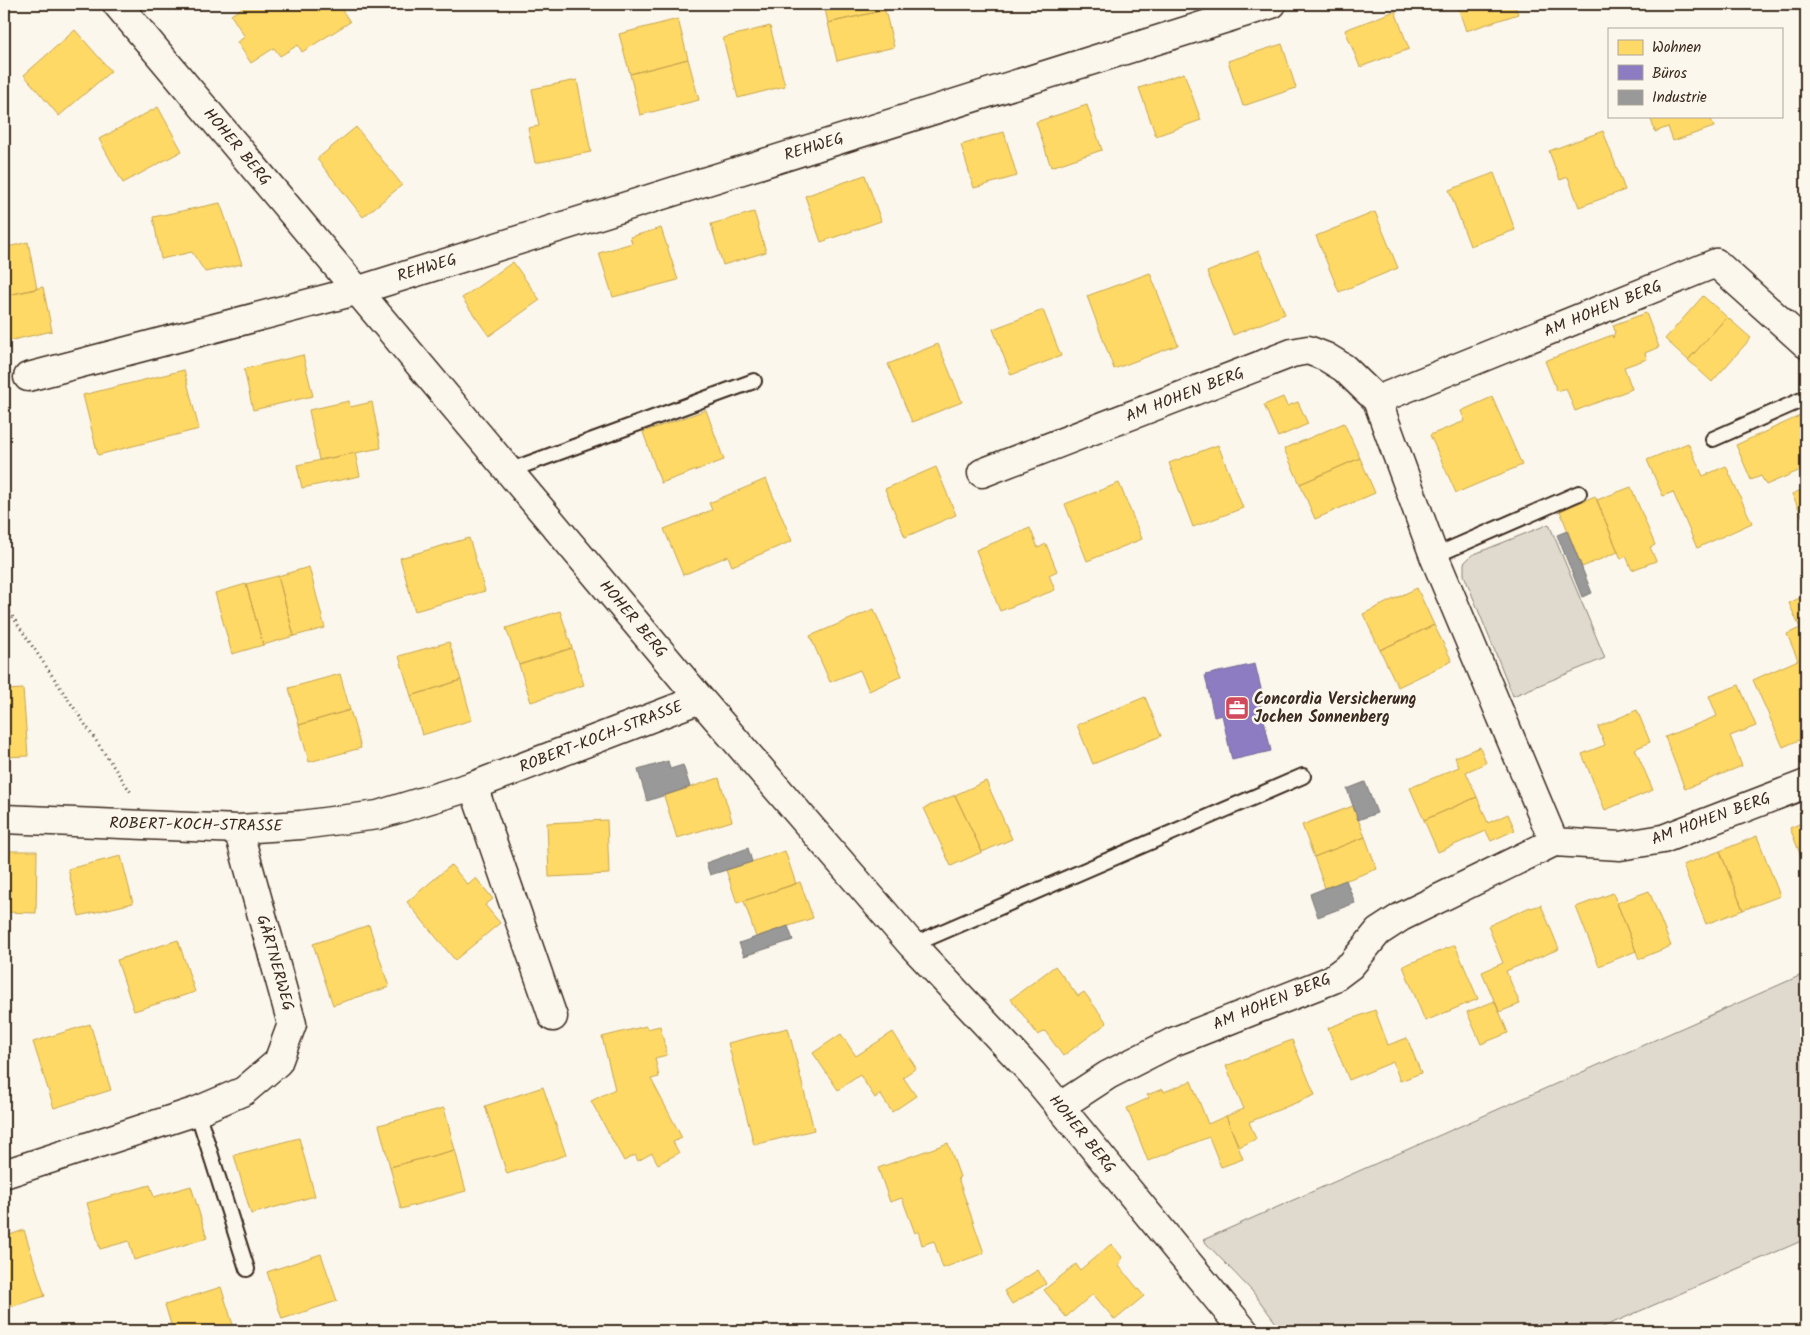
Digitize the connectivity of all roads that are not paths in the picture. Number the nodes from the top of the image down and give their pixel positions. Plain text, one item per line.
1 (117, 4) edge
2 (1272, 4) edge
3 (356, 291) junction
4 (1806, 344) edge
5 (28, 377) dead end
6 (754, 381) dead end
7 (1806, 398) edge
8 (1377, 400) junction
9 (1713, 439) dead end
10 (508, 471) junction
11 (982, 473) dead end
12 (1579, 493) dead end
13 (1434, 556) junction
14 (700, 699) junction
15 (1303, 776) dead end
16 (1806, 784) edge
17 (473, 786) junction
18 (4, 820) edge
19 (238, 829) junction
20 (1554, 842) junction
21 (912, 945) junction
22 (553, 1017) dead end
23 (1059, 1107) junction
24 (197, 1111) junction
25 (4, 1174) edge
26 (247, 1269) dead end
27 (1244, 1331) edge

1 - 3 street, HOHER BERG
2 - 3 street, REHWEG
3 - 5 street
3 - 10 street, HOHER BERG
4 - 8 street, AM HOHEN BERG
6 - 10 lane
7 - 9 lane
8 - 11 street, AM HOHEN BERG
8 - 13 street, AM HOHEN BERG
10 - 14 street, HOHER BERG
12 - 13 lane
13 - 20 street, AM HOHEN BERG
14 - 17 street, ROBERT-KOCH-STRASSE
14 - 21 street, HOHER BERG
15 - 21 lane
16 - 20 street, AM HOHEN BERG
17 - 19 street, ROBERT-KOCH-STRASSE
17 - 22 street
18 - 19 street, ROBERT-KOCH-STRASSE
19 - 24 street, GÄRTNERWEG
20 - 23 street, AM HOHEN BERG
21 - 23 street, HOHER BERG
23 - 27 street, HOHER BERG
24 - 25 street, GÄRTNERWEG
24 - 26 lane

